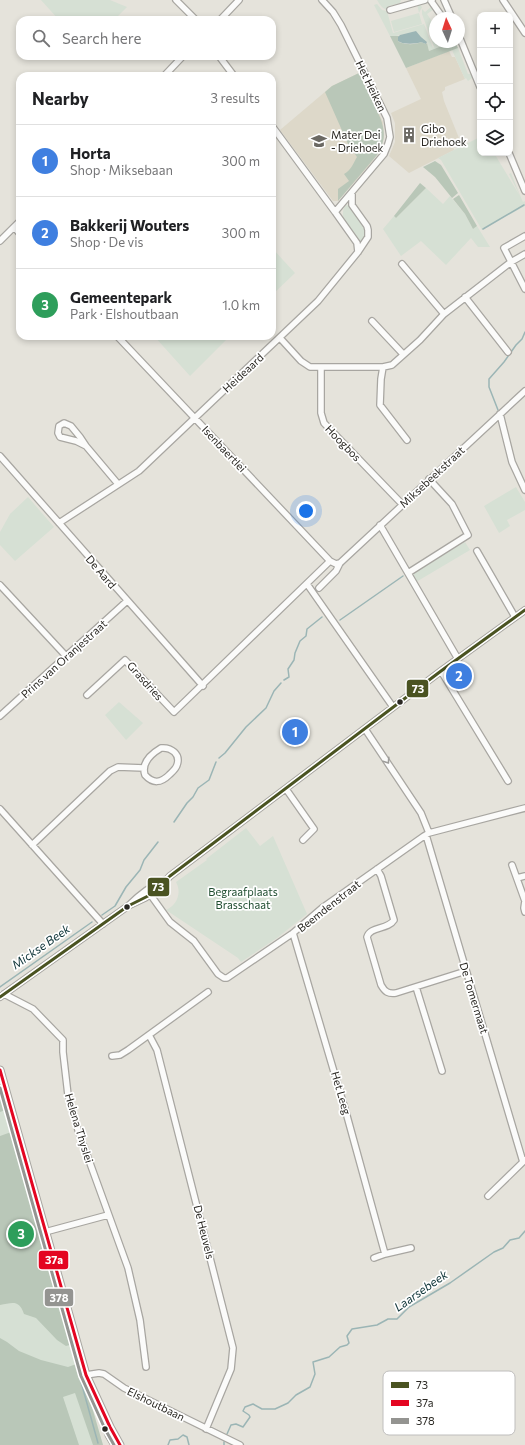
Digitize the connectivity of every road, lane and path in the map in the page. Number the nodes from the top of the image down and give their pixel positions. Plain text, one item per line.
1 (176, 0) edge
2 (239, 0) edge
3 (322, 0) edge
4 (429, 0) edge
5 (444, 0) edge
6 (503, 0) edge
7 (390, 10) dead end
8 (438, 12) edge
9 (449, 12) edge
10 (192, 16) edge
11 (224, 16) edge
12 (525, 33) edge
13 (464, 48) edge
14 (179, 60) edge
15 (222, 60) edge
16 (168, 72) edge
17 (231, 72) edge
18 (479, 84) edge
19 (276, 131) edge
20 (509, 156) edge
21 (525, 191) edge
22 (352, 194) junction
23 (335, 212) junction
24 (16, 226) edge
25 (14, 228) joint
26 (525, 236) edge
27 (0, 241) edge
28 (358, 252) junction
29 (525, 254) edge
30 (511, 262) junction
31 (402, 264) dead end
32 (525, 289) edge
33 (465, 297) junction
34 (444, 314) junction
35 (372, 321) dead end
36 (280, 338) junction
37 (121, 340) edge
38 (508, 352) dead end
39 (403, 354) junction
40 (321, 367) junction
41 (383, 367) junction
42 (525, 391) edge
43 (500, 414) junction
44 (195, 418) junction
45 (407, 440) dead end
46 (86, 446) junction
47 (0, 456) edge
48 (429, 479) junction
49 (118, 484) junction
50 (525, 490) edge
51 (402, 504) junction
52 (59, 523) junction
53 (380, 525) junction
54 (477, 551) dead end
55 (330, 561) junction
56 (340, 563) junction
57 (408, 573) junction
58 (307, 584) junction
59 (0, 585) edge
60 (319, 588) dead end
61 (127, 602) junction
62 (525, 610) edge
63 (515, 618) junction
64 (66, 656) junction
65 (458, 659) junction
66 (441, 671) junction
67 (203, 686) junction
68 (87, 695) dead end
69 (393, 707) junction
70 (0, 716) edge
71 (365, 729) junction
72 (144, 768) junction
73 (508, 781) dead end
74 (286, 789) junction
75 (525, 808) edge
76 (0, 809) edge
77 (427, 834) junction
78 (303, 840) dead end
79 (32, 844) junction
80 (512, 865) dead end
81 (377, 869) junction
82 (525, 876) edge
83 (516, 878) junction
84 (148, 892) junction
85 (525, 912) edge
86 (103, 924) junction
87 (293, 933) junction
88 (466, 971) junction
89 (416, 987) junction
90 (208, 992) dead end
91 (2, 995) edge
92 (149, 1035) junction
93 (112, 1056) dead end
94 (0, 1070) edge
95 (442, 1071) dead end
96 (524, 1161) edge
97 (488, 1196) dead end
98 (108, 1214) junction
99 (45, 1232) junction
100 (411, 1248) dead end
101 (385, 1254) junction
102 (374, 1258) dead end
103 (146, 1367) dead end
104 (86, 1375) junction
105 (206, 1429) junction
106 (115, 1445) edge
107 (120, 1445) edge
108 (240, 1445) edge

1 - 10 street
2 - 11 street
3 - 22 street, Het Heiken
4 - 7 street
4 - 8 street
5 - 9 street
6 - 12 street
13 - 18 street
14 - 16 street
15 - 17 street
19 - 23 street
20 - 21 street
22 - 23 street, Het Heiken
22 - 28 street
23 - 28 street
24 - 25 street
25 - 27 street
26 - 30 street
28 - 36 street, Heideaard
29 - 30 street
30 - 32 street
30 - 33 street
31 - 34 street
33 - 34 street
33 - 38 street
34 - 39 street
35 - 39 street
36 - 40 street
36 - 44 street, Heideaard
37 - 44 street, Isenbaertlei
39 - 41 street
40 - 41 street
40 - 51 street, Hoogbos
41 - 45 street
42 - 43 street, Miksebeekstraat
43 - 48 street, Miksebeekstraat
43 - 50 street
44 - 49 street, Heideaard
44 - 55 street, Isenbaertlei
46 - 46 street
46 - 49 street
47 - 52 street, De Aard
48 - 51 street, Miksebeekstraat
48 - 57 street
49 - 52 street, Heideaard
51 - 53 street, Miksebeekstraat
52 - 61 street, De Aard
53 - 56 street, Miksebeekstraat
53 - 57 street
54 - 63 street
55 - 56 street
55 - 58 street
56 - 60 street, Miksebeekstraat
57 - 65 street
58 - 67 street
58 - 69 street
59 - 64 street
61 - 64 street, Prins van Oranjestraat
61 - 67 street, De Aard
62 - 63 street
63 - 65 street
64 - 70 street, Prins van Oranjestraat
65 - 66 street
66 - 69 street
66 - 73 street
67 - 68 street, Grasdries
69 - 71 street
71 - 74 street
71 -> 77 street
72 - 72 street
72 - 79 street
74 - 78 street
74 - 84 street
75 - 77 street
76 - 79 street
77 - 81 street, Beemdenstraat
77 - 88 street, De Tomermaat
79 - 86 street
80 - 83 street
81 - 87 street, Beemdenstraat
81 - 89 street
82 - 83 street
83 - 85 street
84 - 86 street
84 - 87 street, Beemdenstraat
86 - 91 street
87 - 101 street, Het Leeg
88 - 89 street
88 - 96 street, De Tomermaat
89 - 95 street
90 - 92 street
91 - 98 street, Helena Thyslei
92 - 93 street
92 - 105 street, De Heuvels
94 - 99 main road
96 - 97 street
98 - 99 street
98 - 103 street, Helena Thyslei
99 - 104 main road
100 - 101 street
101 - 102 street
104 - 105 street, Elshoutbaan
104 - 106 main road
104 - 107 main road
105 - 108 street, Elshoutbaan

